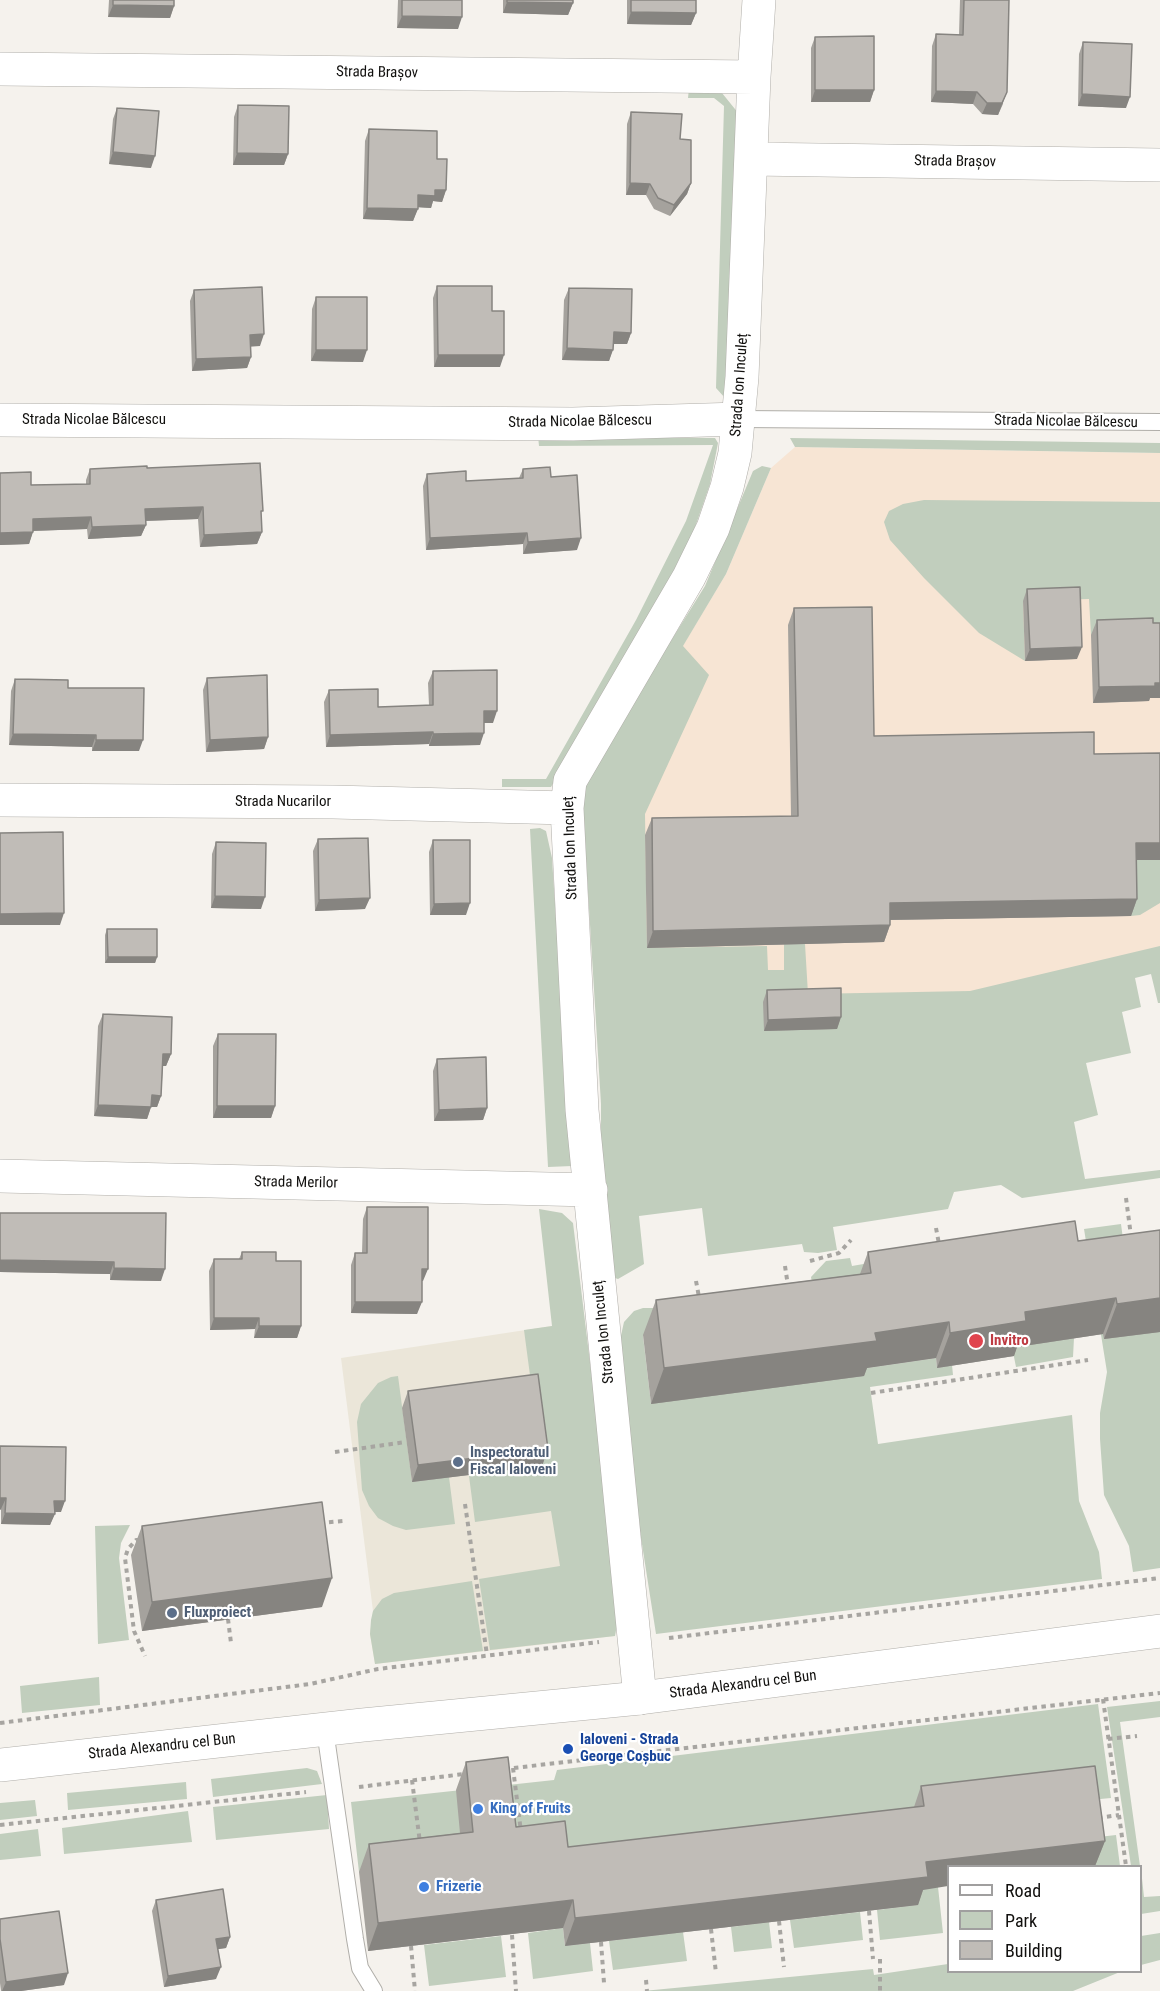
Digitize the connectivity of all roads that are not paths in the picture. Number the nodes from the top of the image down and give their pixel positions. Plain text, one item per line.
1 (759, 0) edge
2 (0, 69) edge
3 (754, 77) junction
4 (751, 159) junction
5 (1160, 165) edge
6 (739, 418) junction
7 (0, 420) edge
8 (1160, 422) edge
9 (0, 800) edge
10 (567, 808) junction
11 (0, 1176) edge
12 (591, 1190) junction
13 (1160, 1631) edge
14 (640, 1698) junction
15 (325, 1730) junction
16 (0, 1765) edge
17 (374, 1991) edge

1 - 3 street, Strada Ion Inculeț
2 - 3 street, Strada Brașov
3 - 4 street, Strada Ion Inculeț
4 - 5 street, Strada Brașov
4 - 6 street, Strada Ion Inculeț
6 - 7 street, Strada Nicolae Bălcescu
6 - 8 lane, Strada Nicolae Bălcescu
6 - 10 street, Strada Ion Inculeț
9 - 10 street, Strada Nucarilor
10 - 12 street, Strada Ion Inculeț
11 - 12 street, Strada Merilor
12 - 14 street, Strada Ion Inculeț
13 - 14 street, Strada Alexandru cel Bun
14 - 15 street, Strada Alexandru cel Bun
15 - 16 street, Strada Alexandru cel Bun
15 - 17 lane

